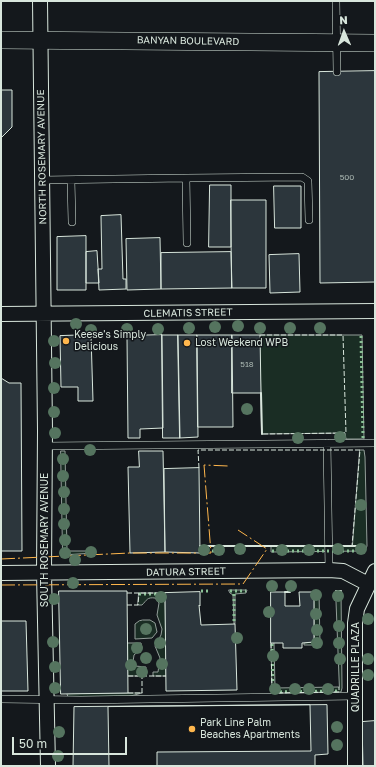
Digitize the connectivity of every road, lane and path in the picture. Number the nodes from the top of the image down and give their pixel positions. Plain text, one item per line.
1 (40, 1) edge
2 (336, 1) edge
3 (1, 40) edge
4 (40, 40) junction
5 (336, 43) junction
6 (375, 43) edge
7 (337, 72) dead end
8 (186, 178) junction
9 (42, 180) junction
10 (71, 180) junction
11 (309, 220) dead end
12 (72, 222) dead end
13 (187, 243) dead end
14 (375, 311) edge
15 (1, 314) edge
16 (43, 314) junction
17 (327, 443) junction
18 (375, 443) edge
19 (45, 446) junction
20 (329, 570) junction
21 (375, 571) edge
22 (1, 573) edge
23 (44, 573) junction
24 (368, 584) junction
25 (355, 696) junction
26 (1, 699) edge
27 (48, 699) junction
28 (48, 766) edge
29 (355, 766) edge

1 - 4 street, NORTH ROSEMARY AVENUE
2 - 5 lane
3 - 4 street, BANYAN BOULEVARD
4 - 5 street, BANYAN BOULEVARD
4 - 9 street, NORTH ROSEMARY AVENUE
5 - 6 street, BANYAN BOULEVARD
5 - 7 lane
8 - 10 lane
8 - 11 lane
8 - 13 lane
9 - 10 lane
9 - 16 street, NORTH ROSEMARY AVENUE
10 - 12 lane
14 - 16 street, CLEMATIS STREET
15 - 16 street, CLEMATIS STREET
16 - 19 street, SOUTH ROSEMARY AVENUE
17 - 18 lane
17 - 19 lane
17 - 20 lane
19 - 23 street, SOUTH ROSEMARY AVENUE
20 - 23 street, DATURA STREET
20 - 24 street, DATURA STREET
21 - 24 street, QUADRILLE PLAZA
22 - 23 street, DATURA STREET
23 - 27 street, SOUTH ROSEMARY AVENUE
24 - 25 street, QUADRILLE PLAZA
25 - 27 lane
25 - 29 street, QUADRILLE PLAZA
26 - 27 lane
27 - 28 street, SOUTH ROSEMARY AVENUE

